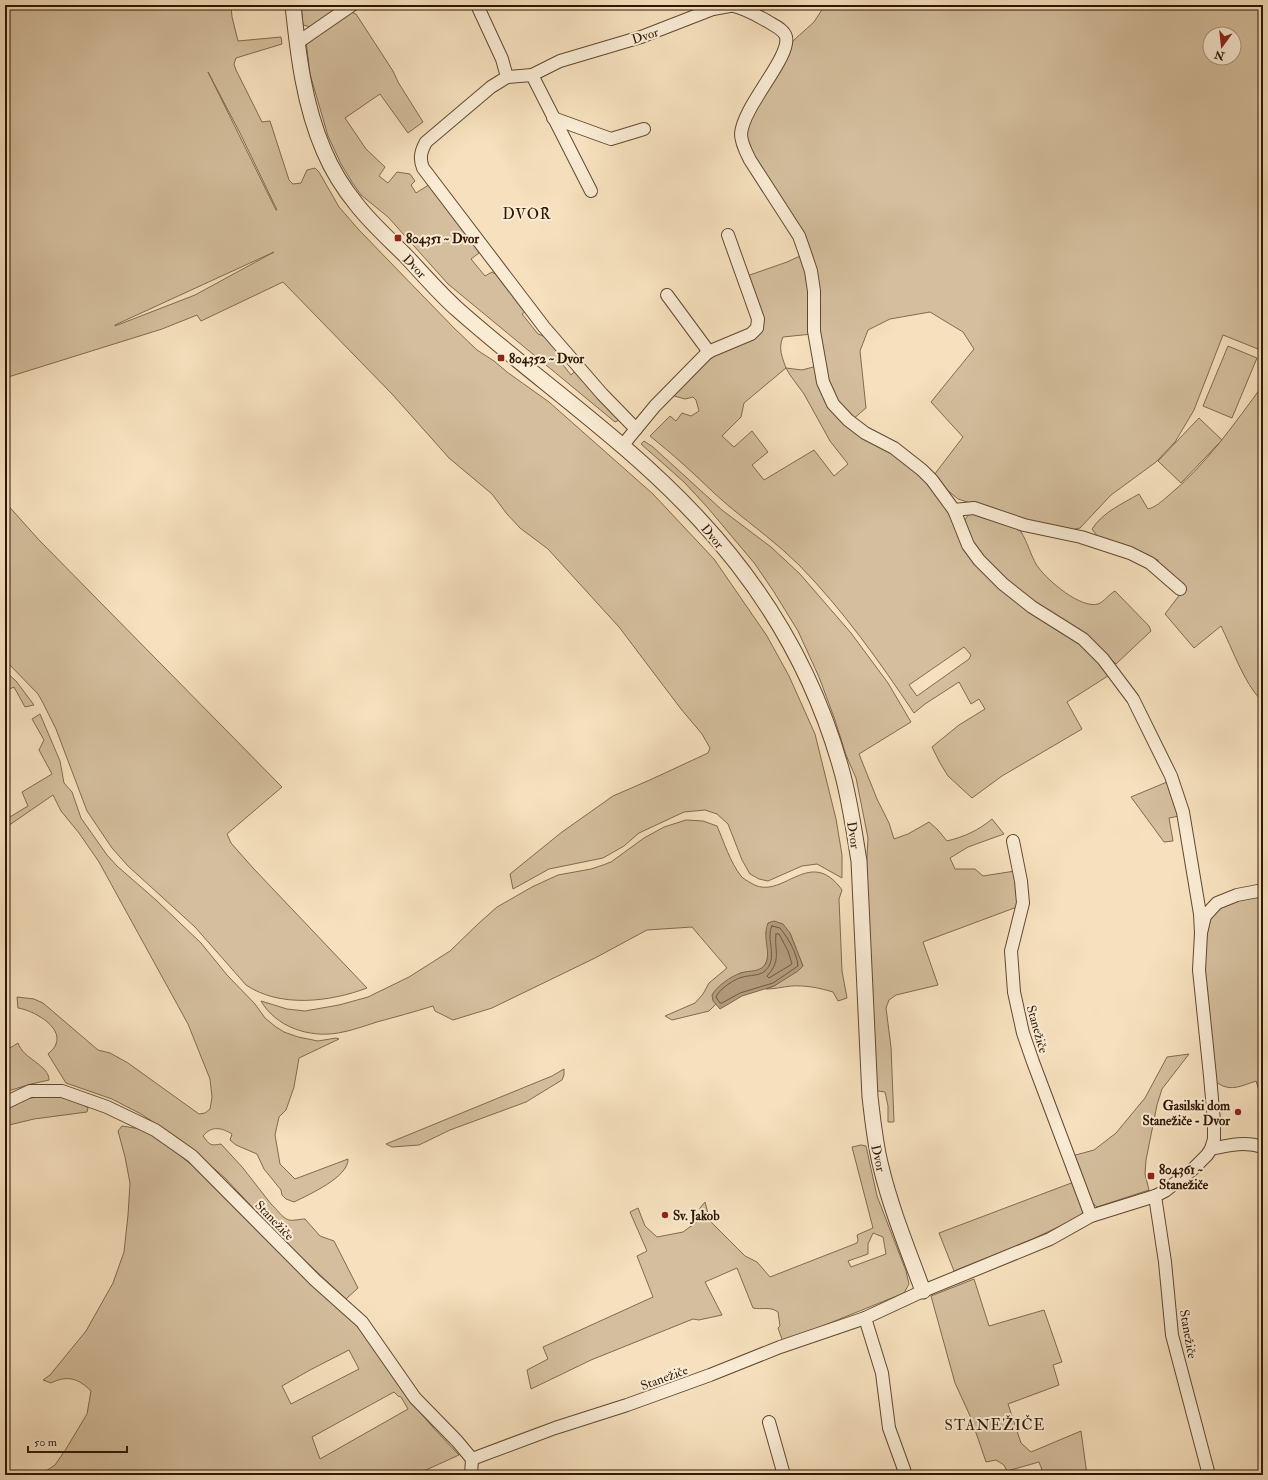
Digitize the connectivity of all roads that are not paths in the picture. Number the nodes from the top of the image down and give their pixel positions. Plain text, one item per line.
1 (293, 5) edge
2 (352, 5) edge
3 (478, 5) edge
4 (734, 6) edge
5 (710, 7) edge
6 (297, 43) junction
7 (532, 75) junction
8 (507, 77) junction
9 (553, 118) junction
10 (644, 129) dead end
11 (591, 191) dead end
12 (728, 235) dead end
13 (667, 295) dead end
14 (709, 352) junction
15 (636, 429) junction
16 (622, 446) junction
17 (954, 510) junction
18 (1180, 589) dead end
19 (1013, 841) dead end
20 (1263, 890) edge
21 (1201, 933) junction
22 (5, 1103) edge
23 (1263, 1147) edge
24 (1211, 1149) junction
25 (1155, 1196) junction
26 (1092, 1216) junction
27 (923, 1291) junction
28 (865, 1318) junction
29 (769, 1422) dead end
30 (472, 1459) junction
31 (471, 1475) edge
32 (784, 1475) edge
33 (906, 1475) edge
34 (1209, 1475) edge

1 - 6 street, Dvor
2 - 6 street
3 - 8 street
4 - 5 street, Dvor
4 - 17 street, Dvor
5 - 7 street, Dvor
6 - 16 street, Dvor
7 - 8 street, Dvor
7 - 9 street
8 - 15 street, Dvor
9 - 10 street
9 - 11 street
12 - 14 street
13 - 14 street
14 - 15 street
15 - 16 street
16 - 27 street, Dvor
17 - 18 street
17 - 21 street, Dvor
19 - 26 street, Stanežiče
20 - 21 street
21 - 24 street
22 - 30 street, Stanežiče
23 - 24 street
24 - 25 street, Stanežiče
25 - 26 street, Stanežiče
25 - 34 street, Stanežiče
26 - 27 street, Stanežiče
27 - 28 street, Stanežiče
28 - 30 street, Stanežiče
28 - 33 street
29 - 32 street
30 - 31 street

